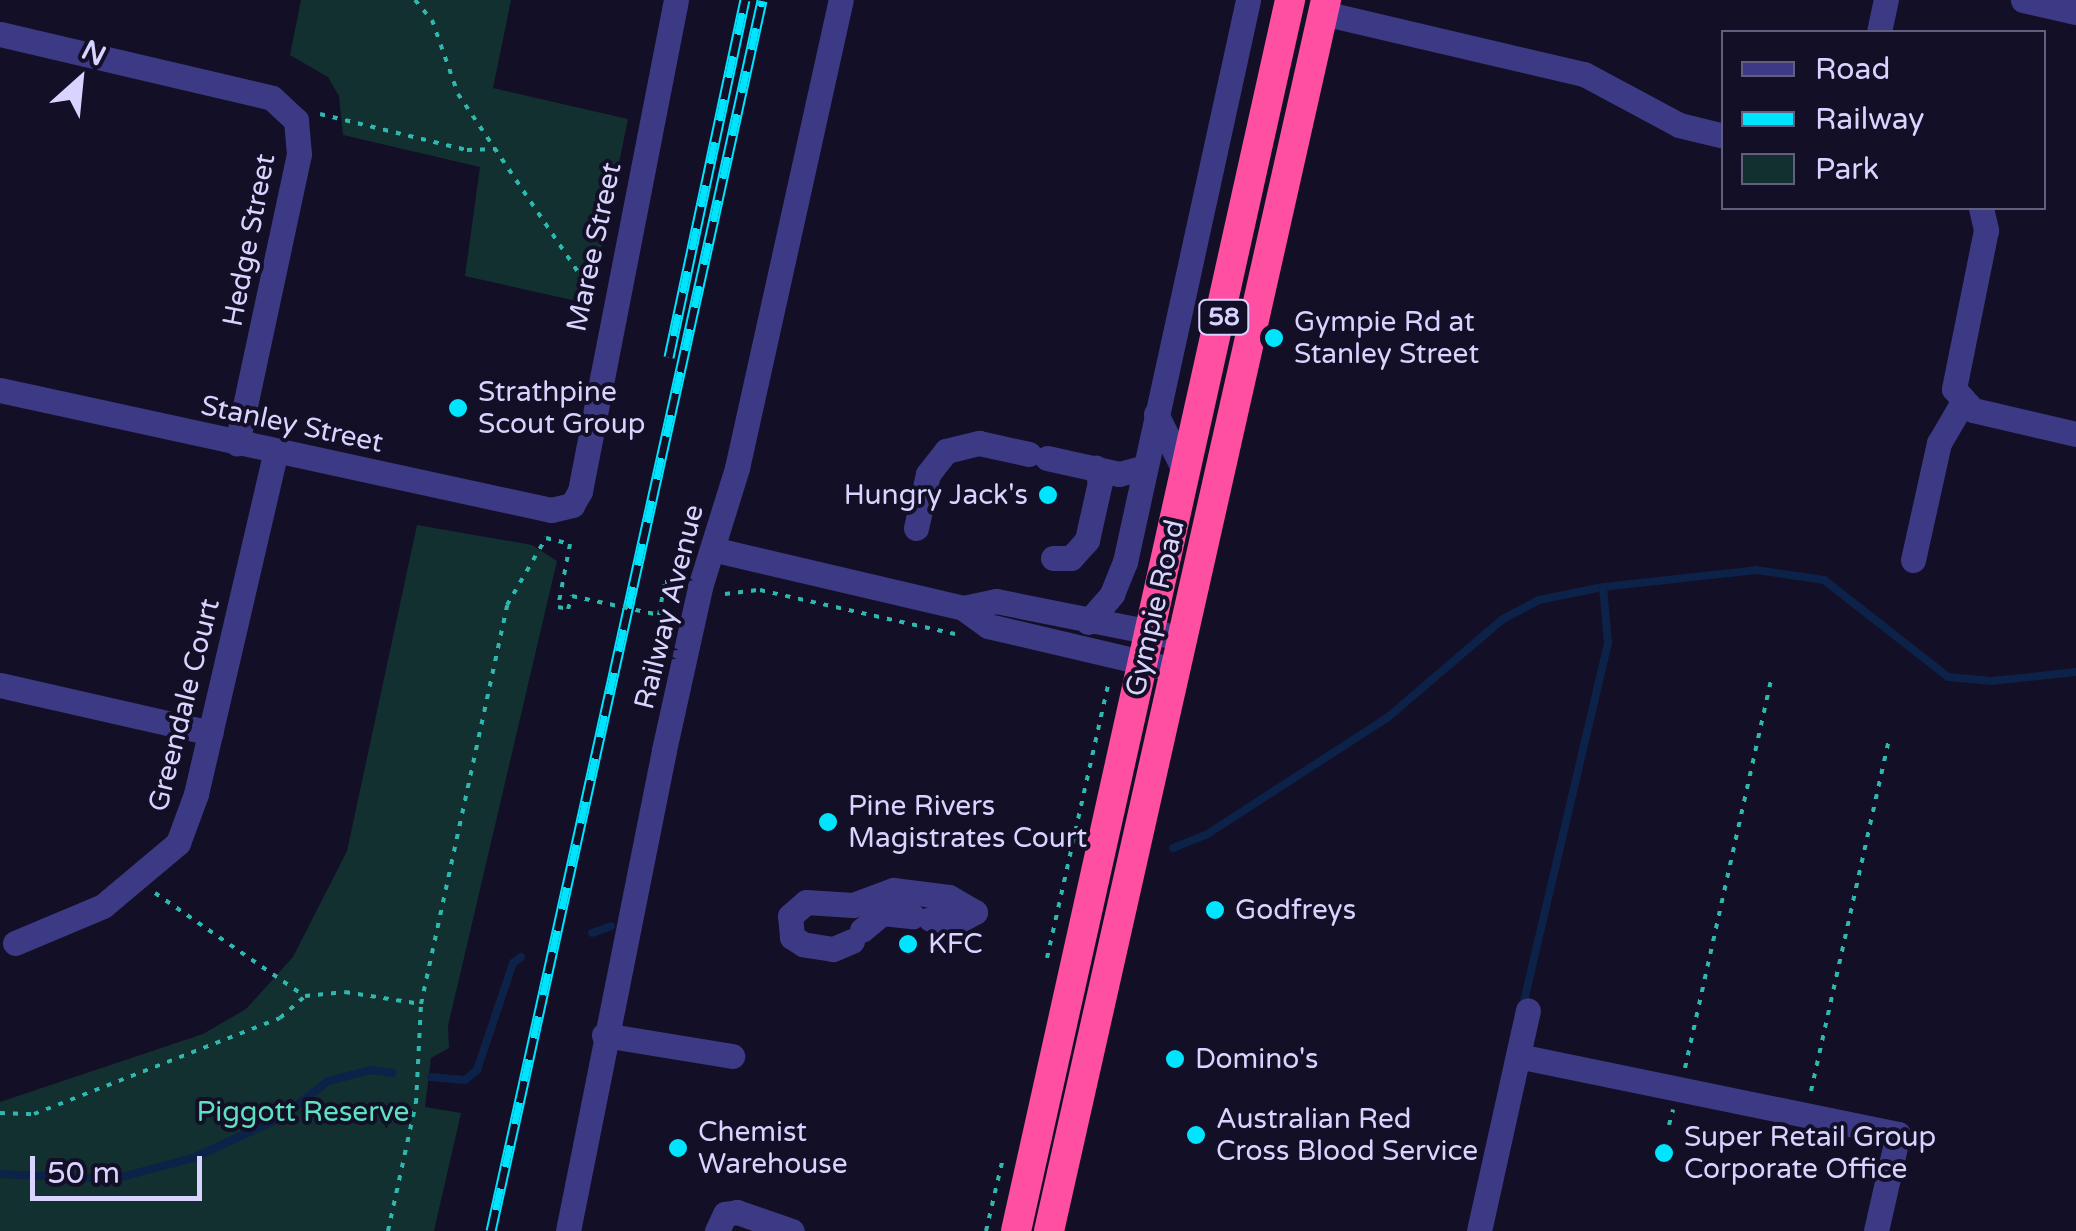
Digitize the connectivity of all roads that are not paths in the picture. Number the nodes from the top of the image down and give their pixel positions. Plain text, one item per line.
1 (676, 0) edge
2 (841, 0) edge
3 (1290, 0) edge
4 (1886, 0) edge
5 (2023, 0) edge
6 (1252, 6) edge
7 (1324, 6) edge
8 (2076, 12) edge
9 (1879, 30) edge
10 (0, 34) edge
11 (1721, 135) edge
12 (1982, 210) edge
13 (0, 390) edge
14 (1963, 402) junction
15 (1156, 414) junction
16 (2076, 434) edge
17 (237, 443) junction
18 (276, 451) junction
19 (1144, 467) junction
20 (1096, 468) junction
21 (1186, 474) junction
22 (572, 505) joint
23 (925, 530) dead end
24 (712, 549) junction
25 (1053, 558) dead end
26 (1913, 560) dead end
27 (964, 608) junction
28 (1088, 622) junction
29 (1148, 632) junction
30 (1182, 638) junction
31 (1141, 662) junction
32 (1174, 670) junction
33 (0, 685) edge
34 (211, 732) junction
35 (857, 936) joint
36 (15, 943) dead end
37 (1528, 1010) dead end
38 (604, 1035) junction
39 (1520, 1049) junction
40 (732, 1056) dead end
41 (1481, 1230) edge
42 (568, 1231) edge
43 (717, 1231) edge
44 (792, 1231) edge
45 (1016, 1231) edge
46 (1049, 1231) edge
47 (1876, 1231) edge

1 - 22 street, Maree Street
2 - 24 street, Railway Avenue
3 - 21 highway, Gympie Road / 58
4 - 9 street
5 - 8 street
6 - 15 street, Gympie Road
7 - 11 street
7 - 30 highway, Gympie Road / 58
10 - 17 street, Hedge Street
12 - 14 street
13 - 17 street, Stanley Street
14 - 16 street
14 - 26 street
15 - 19 street, Gympie Road
15 - 21 street
17 - 18 street, Stanley Street
18 - 22 street, Stanley Street
18 - 34 street, Greendale Court
19 - 20 street
19 - 28 street, Gympie Road
20 - 23 street
20 - 25 street
21 - 29 highway, Gympie Road / 58
24 - 27 street
24 - 38 street, Railway Avenue
27 - 28 street
27 - 31 street
28 - 29 street
29 - 30 street
29 - 31 highway, Gympie Road / 58
30 - 32 highway, Gympie Road / 58
31 - 32 street
31 - 45 highway, Gympie Road / 58
32 - 46 highway, Gympie Road / 58
33 - 34 street
34 - 36 street, Greendale Court
35 - 35 street
37 - 39 street
38 - 40 street
38 - 42 street, Railway Avenue
39 - 41 street
39 - 47 street
43 - 44 street

